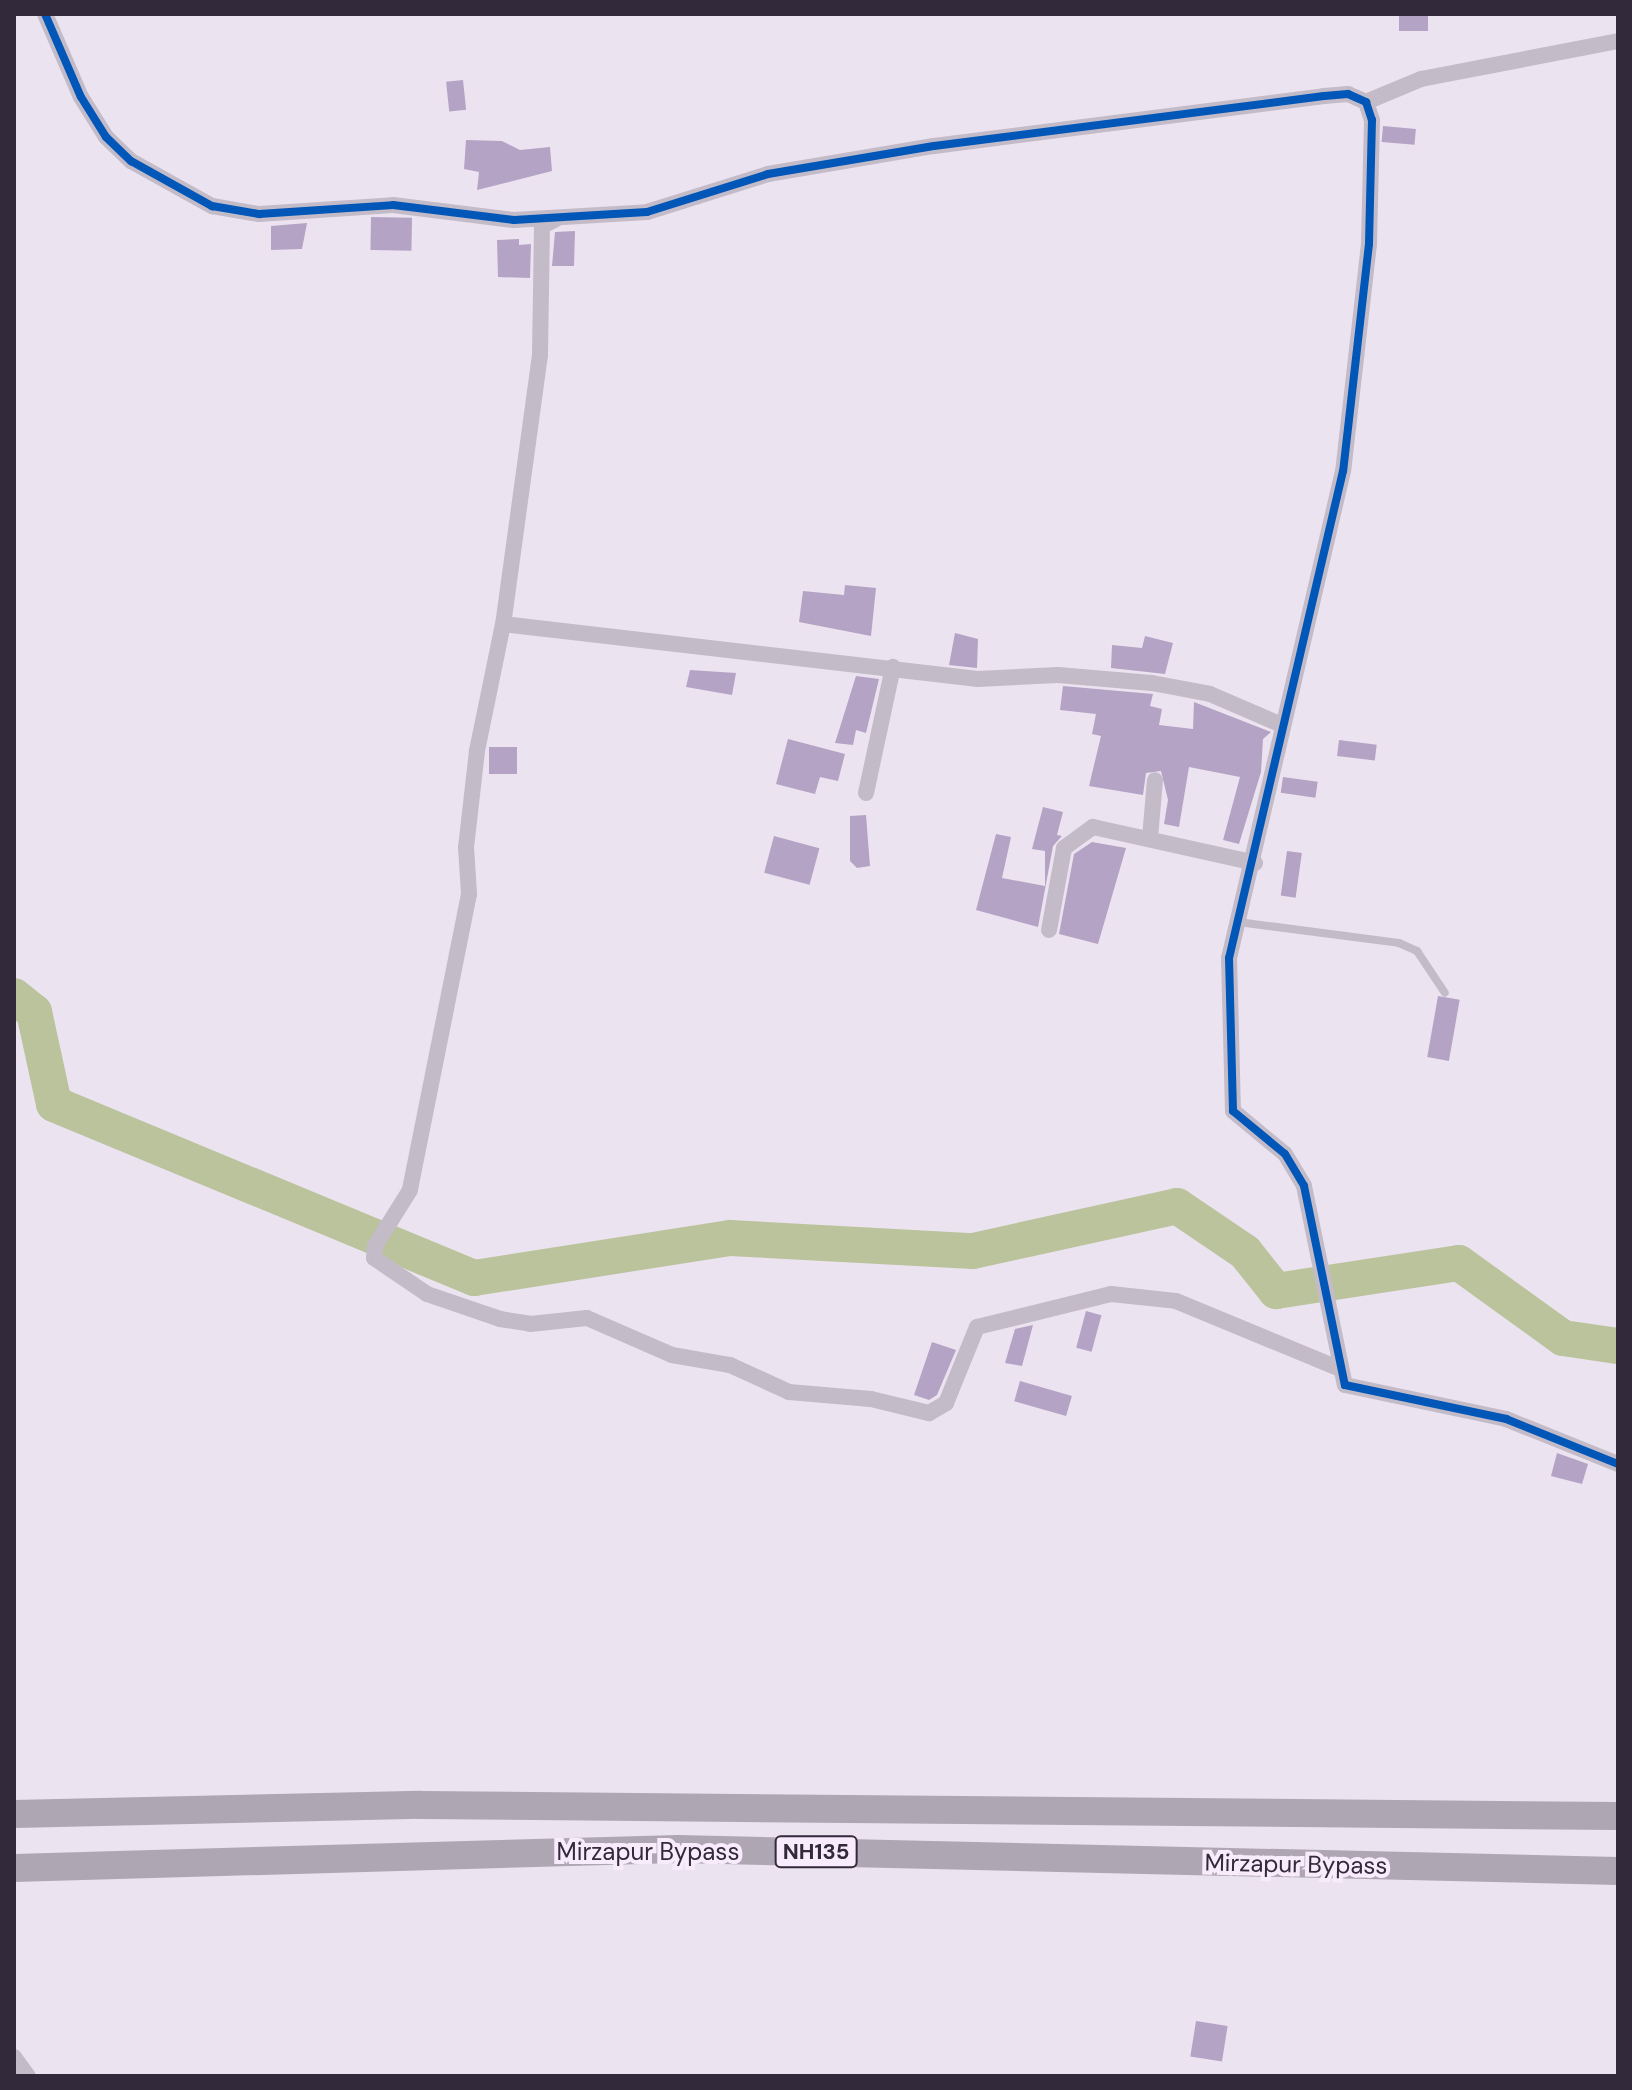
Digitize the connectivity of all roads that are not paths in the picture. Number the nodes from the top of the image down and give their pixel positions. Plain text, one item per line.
1 (45, 14) edge
2 (1618, 41) edge
3 (1366, 102) junction
4 (556, 219) junction
5 (503, 624) junction
6 (893, 667) junction
7 (1282, 725) junction
8 (1155, 780) dead end
9 (866, 793) dead end
10 (1150, 838) junction
11 (1255, 863) junction
12 (1237, 921) junction
13 (1049, 930) dead end
14 (1445, 993) dead end
15 (1338, 1368) junction
16 (1618, 1464) edge
17 (14, 1814) edge
18 (1618, 1816) edge
19 (14, 1868) edge
20 (1618, 1871) edge
21 (14, 2057) edge
22 (28, 2076) edge

1 - 4 street
2 - 3 street
3 - 4 street
3 - 7 street
4 - 5 street
5 - 6 street
5 - 15 street
6 - 7 street
6 - 9 street
7 - 11 street
8 - 10 street
10 - 11 street
10 - 13 street
11 - 12 street
12 - 14 lane
12 - 15 street
15 - 16 street
17 - 18 highway, NH135
19 - 20 highway, Mirzapur Bypass / NH135
21 - 22 street

